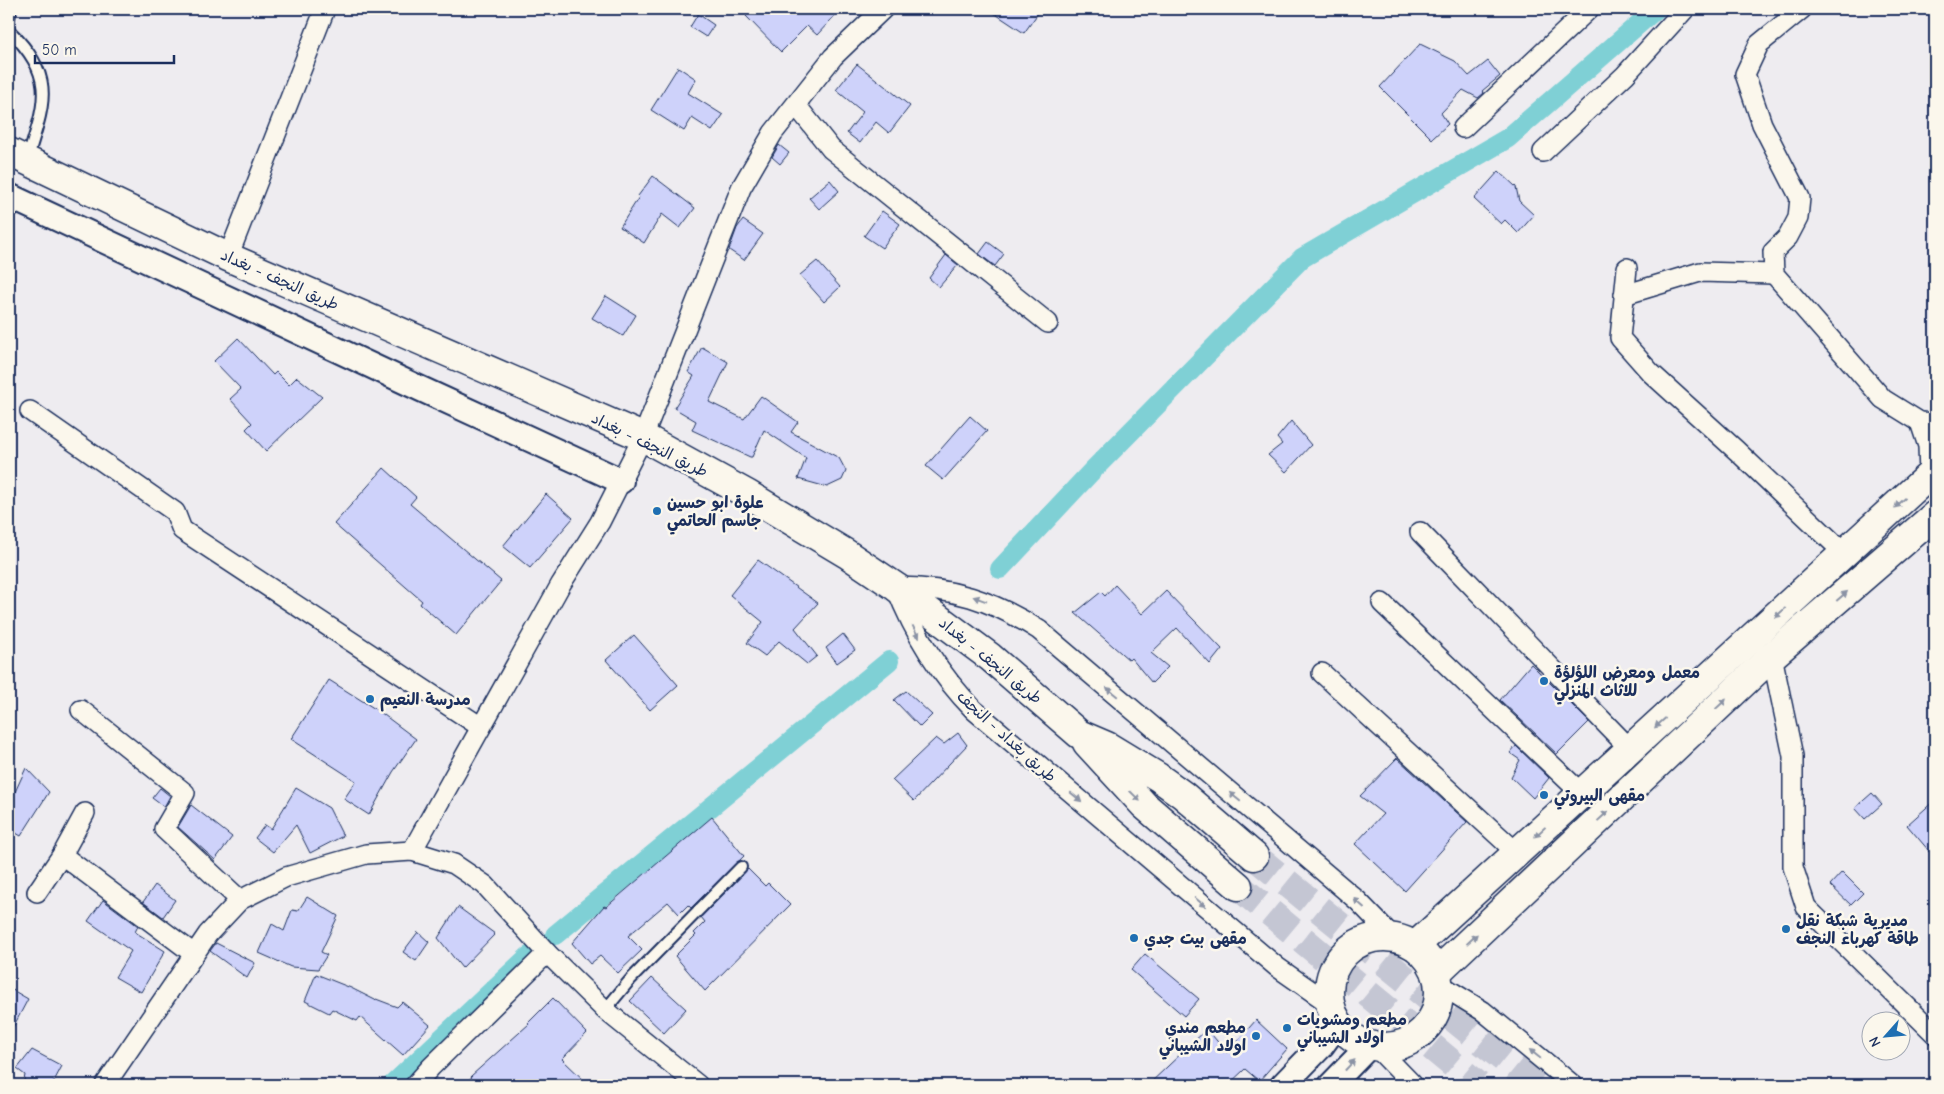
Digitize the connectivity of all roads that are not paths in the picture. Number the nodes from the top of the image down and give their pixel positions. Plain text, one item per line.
1 (11, 9) edge
2 (325, 9) edge
3 (883, 9) edge
4 (1589, 9) edge
5 (1685, 9) edge
6 (1802, 9) edge
7 (9, 18) edge
8 (9, 30) edge
9 (796, 105) junction
10 (1464, 128) dead end
11 (1543, 152) dead end
12 (18, 157) edge
13 (9, 196) edge
14 (228, 257) junction
15 (1627, 268) dead end
16 (1774, 274) junction
17 (1624, 295) junction
18 (1048, 323) dead end
19 (30, 412) dead end
20 (1928, 423) edge
21 (642, 437) junction
22 (1932, 473) edge
23 (621, 481) junction
24 (1935, 515) edge
25 (1420, 532) dead end
26 (1845, 554) junction
27 (896, 587) junction
28 (1382, 603) dead end
29 (1772, 656) junction
30 (1322, 673) dead end
31 (81, 710) dead end
32 (481, 726) junction
33 (1079, 734) junction
34 (1631, 750) junction
35 (1582, 794) junction
36 (85, 813) dead end
37 (412, 851) junction
38 (1517, 853) junction
39 (62, 855) junction
40 (1254, 856) tunnel mouth
41 (741, 867) dead end
42 (1238, 886) tunnel mouth
43 (37, 892) dead end
44 (240, 900) junction
45 (1404, 942) junction
46 (547, 953) junction
47 (194, 954) junction
48 (1438, 978) junction
49 (605, 1010) junction
50 (1334, 1013) junction
51 (1935, 1034) edge
52 (1372, 1046) junction
53 (105, 1085) edge
54 (415, 1085) edge
55 (698, 1085) edge
56 (1284, 1085) edge
57 (1331, 1085) edge
58 (1413, 1085) edge
59 (1573, 1085) edge

1 - 7 lane
2 - 14 street
3 - 9 street
4 - 10 street
5 - 11 street
6 - 16 street
8 - 12 lane
9 - 18 street
9 - 21 street
12 - 14 main road, طريق النجف - بغداد
13 - 23 street
14 - 21 main road, طريق النجف - بغداد
15 - 17 street
16 - 17 street
16 - 20 street
17 - 26 street
19 - 32 street
20 - 22 street
21 - 23 street
21 - 27 main road, طريق النجف - بغداد
22 -> 26 main road
23 - 32 street
29 -> 24 main road
25 - 34 street
26 -> 34 main road
27 - 33 main road, طريق النجف - بغداد
45 -> 27 street
27 -> 50 street, طريق بغداد - النجف
28 - 35 street
48 -> 29 main road
29 - 51 street
30 - 38 street
31 - 44 street
32 - 37 street
33 - 40 main road, طريق النجف - بغداد
33 -> 42 main road
34 - 35 main road
35 -> 38 main road
36 - 39 street
37 - 44 street
37 - 46 street
38 - 45 main road
39 - 43 street
39 - 47 street
41 - 49 lane
44 - 47 street
45 - 48 main road
45 - 50 main road
46 - 49 street
46 - 54 street
47 - 53 street
48 - 52 main road
59 -> 48 street
49 - 55 street
50 - 52 main road
50 - 56 street
57 -> 52 street
52 - 58 street

